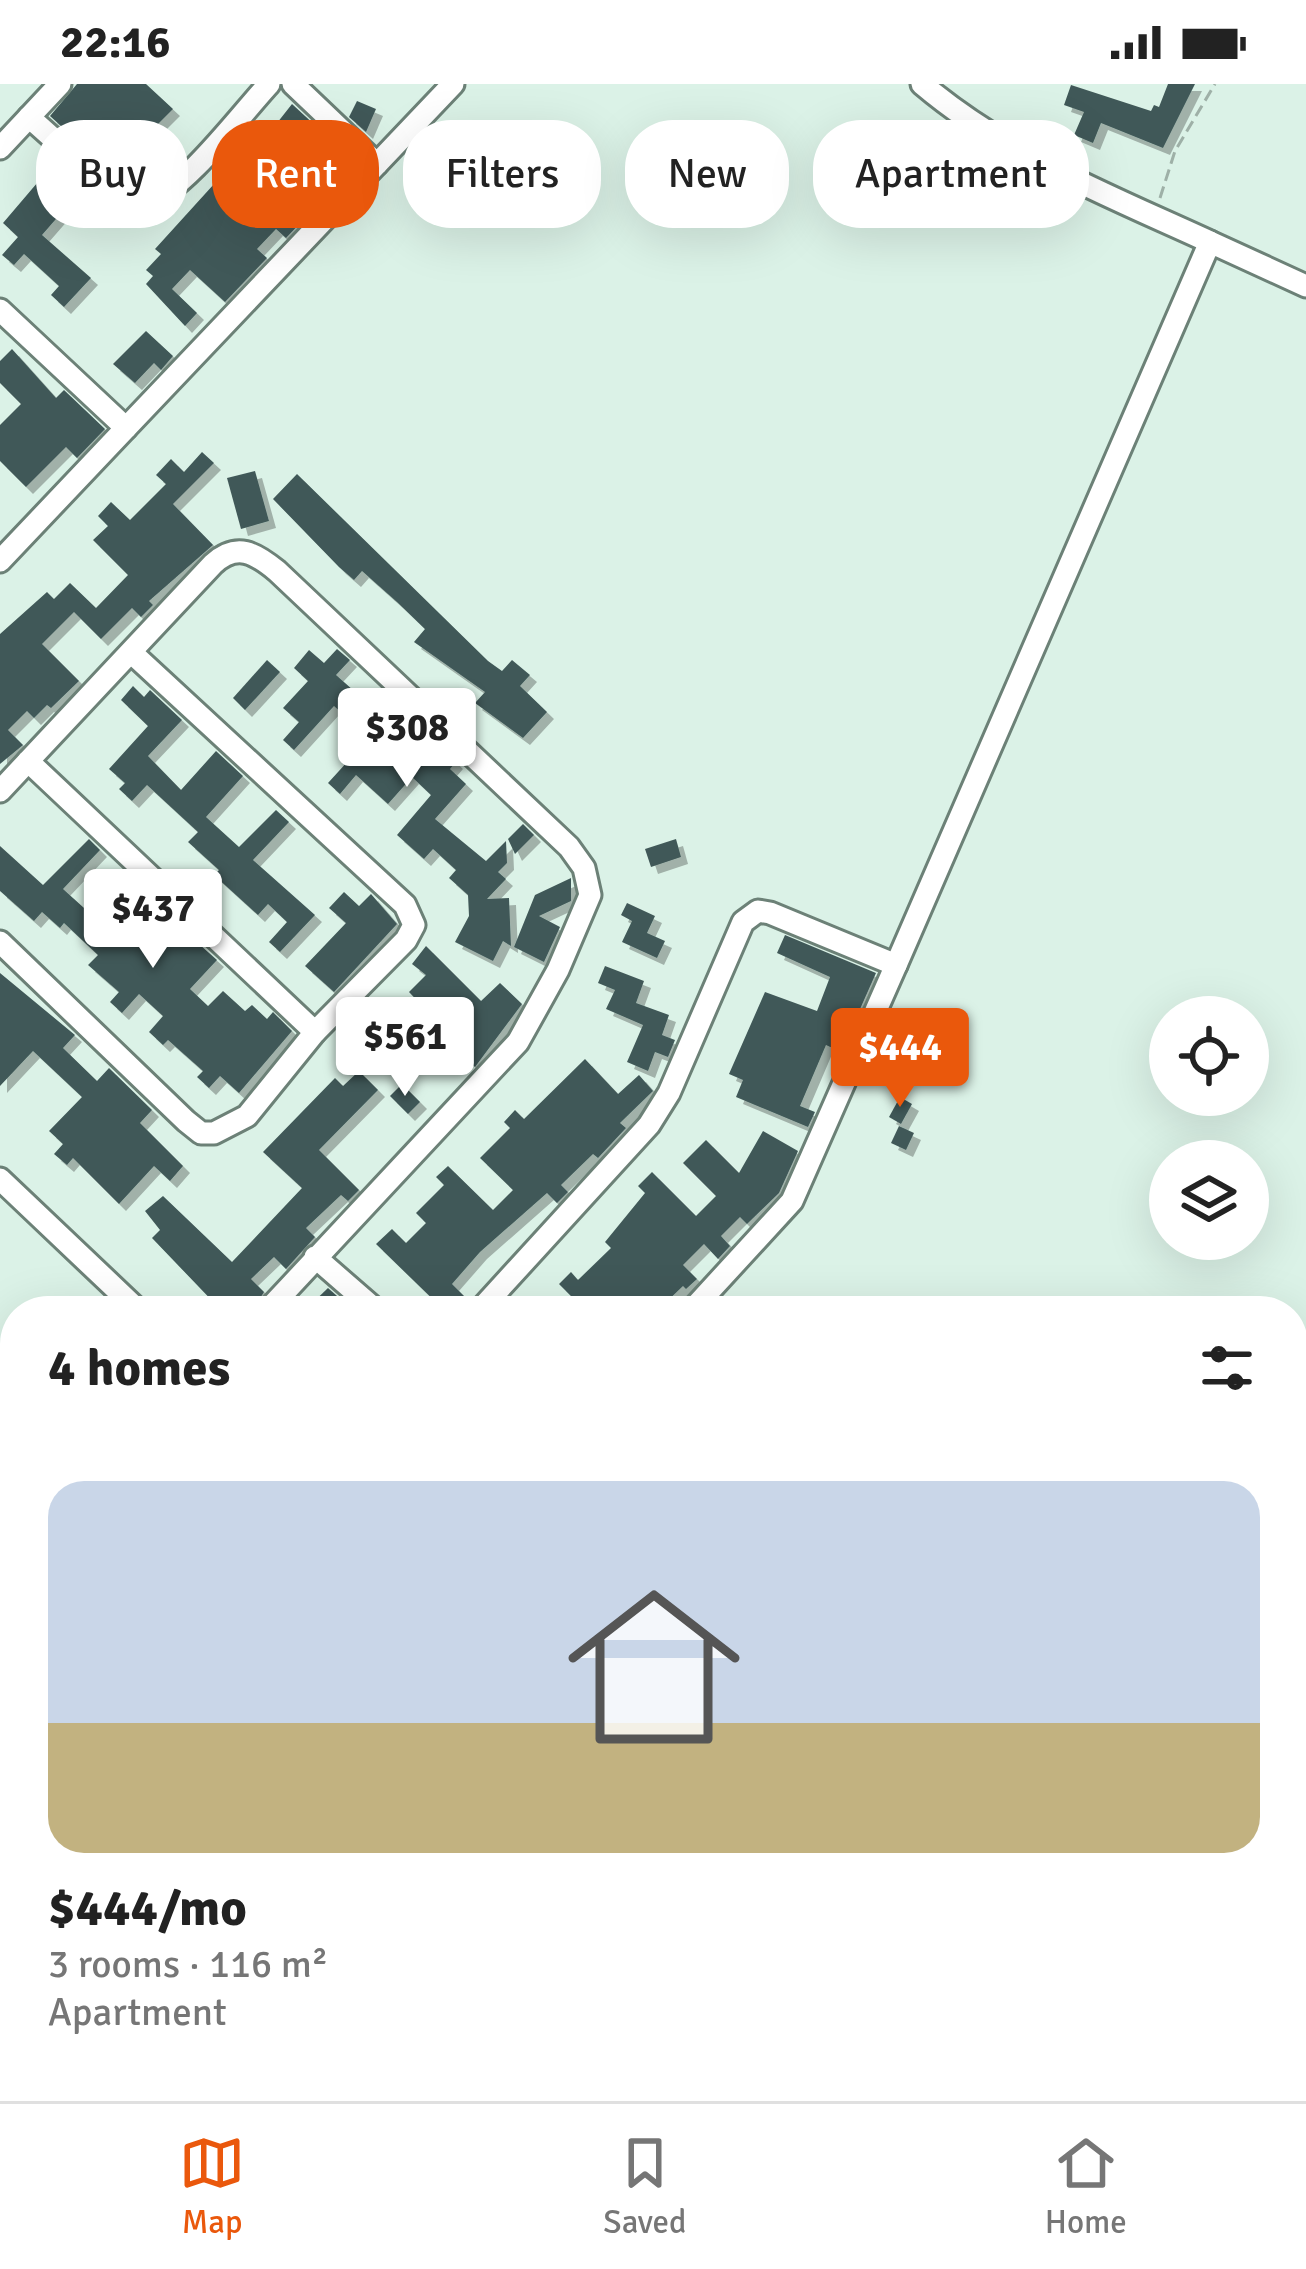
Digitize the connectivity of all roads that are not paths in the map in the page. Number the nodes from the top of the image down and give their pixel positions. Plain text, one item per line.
1 (60, 84) edge
2 (269, 84) edge
3 (293, 84) edge
4 (452, 84) edge
5 (922, 84) edge
6 (29, 117) junction
7 (331, 120) edge
8 (0, 148) edge
9 (379, 162) edge
10 (316, 228) edge
11 (1210, 242) junction
12 (1306, 286) edge
13 (0, 310) edge
14 (126, 428) junction
15 (5, 545) edge
16 (133, 654) junction
17 (28, 761) junction
18 (0, 791) edge
19 (0, 942) edge
20 (896, 964) junction
21 (315, 1032) junction
22 (0, 1179) edge
23 (315, 1257) junction
24 (123, 1296) edge
25 (280, 1296) edge
26 (360, 1296) edge
27 (492, 1296) edge
28 (706, 1296) edge

1 - 6 street
2 - 6 street
3 - 7 street
4 - 9 street
5 - 11 street
6 - 8 street
10 - 14 street
11 - 12 street
11 - 20 street
13 - 14 street
14 - 15 street
16 - 17 street
16 - 21 street
16 - 23 street
17 - 18 street
17 - 21 street
19 - 21 street
20 - 27 street
20 - 28 street
22 - 24 street
23 - 25 street
23 - 26 street

